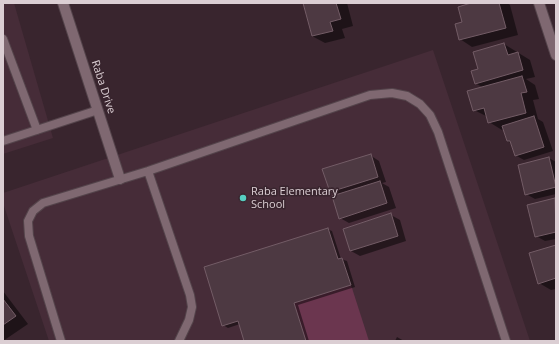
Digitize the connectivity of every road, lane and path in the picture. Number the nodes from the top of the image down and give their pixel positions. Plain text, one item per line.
1 (63, 3) edge
2 (539, 3) edge
3 (3, 39) edge
4 (556, 55) edge
5 (98, 110) junction
6 (37, 130) junction
7 (3, 141) edge
8 (148, 172) junction
9 (120, 179) junction
10 (61, 341) edge
11 (179, 341) edge
12 (506, 341) edge

1 - 5 street, Raba Drive
2 - 4 street
3 - 6 lane
5 - 6 lane
5 - 9 street, Raba Drive
6 - 7 lane
8 - 9 lane
8 - 11 lane
8 - 12 lane
9 - 10 lane

